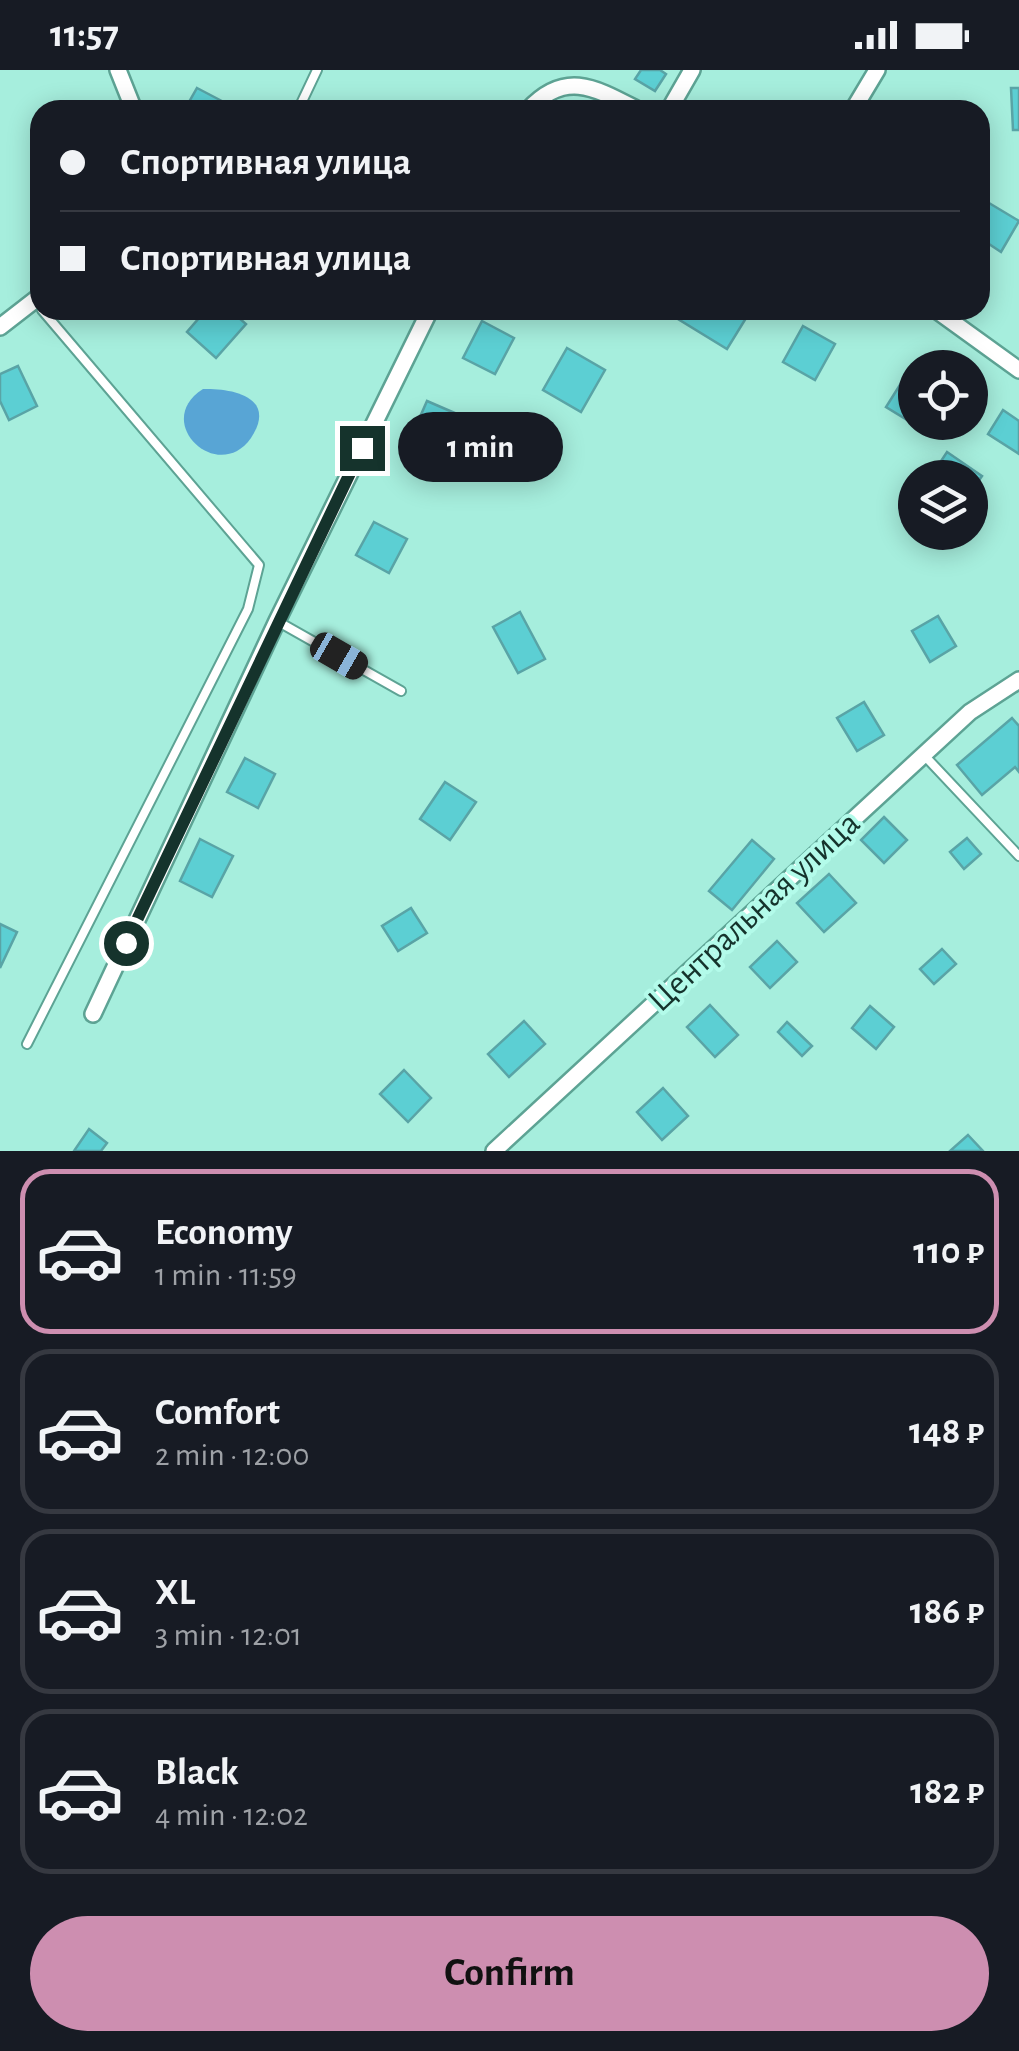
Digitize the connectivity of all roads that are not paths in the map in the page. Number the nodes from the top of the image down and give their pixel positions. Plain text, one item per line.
1 (118, 70) edge
2 (317, 70) edge
3 (692, 70) edge
4 (877, 70) edge
5 (130, 100) edge
6 (303, 100) edge
7 (536, 100) edge
8 (619, 100) edge
9 (674, 100) edge
10 (860, 100) edge
11 (30, 309) edge
12 (53, 320) edge
13 (425, 320) edge
14 (950, 320) edge
15 (0, 327) edge
16 (1019, 370) edge
17 (277, 621) junction
18 (1019, 680) edge
19 (400, 691) dead end
20 (924, 754) junction
21 (1019, 856) edge
22 (92, 1014) dead end
23 (27, 1044) dead end
24 (494, 1151) edge

1 - 5 street
2 - 6 lane
3 - 9 street
4 - 10 street
7 - 8 street
11 - 15 street
12 - 23 lane
13 - 17 street
14 - 16 street
17 - 19 lane
17 - 22 street
18 - 20 street, Центральная улица
20 - 21 lane
20 - 24 street, Центральная улица

